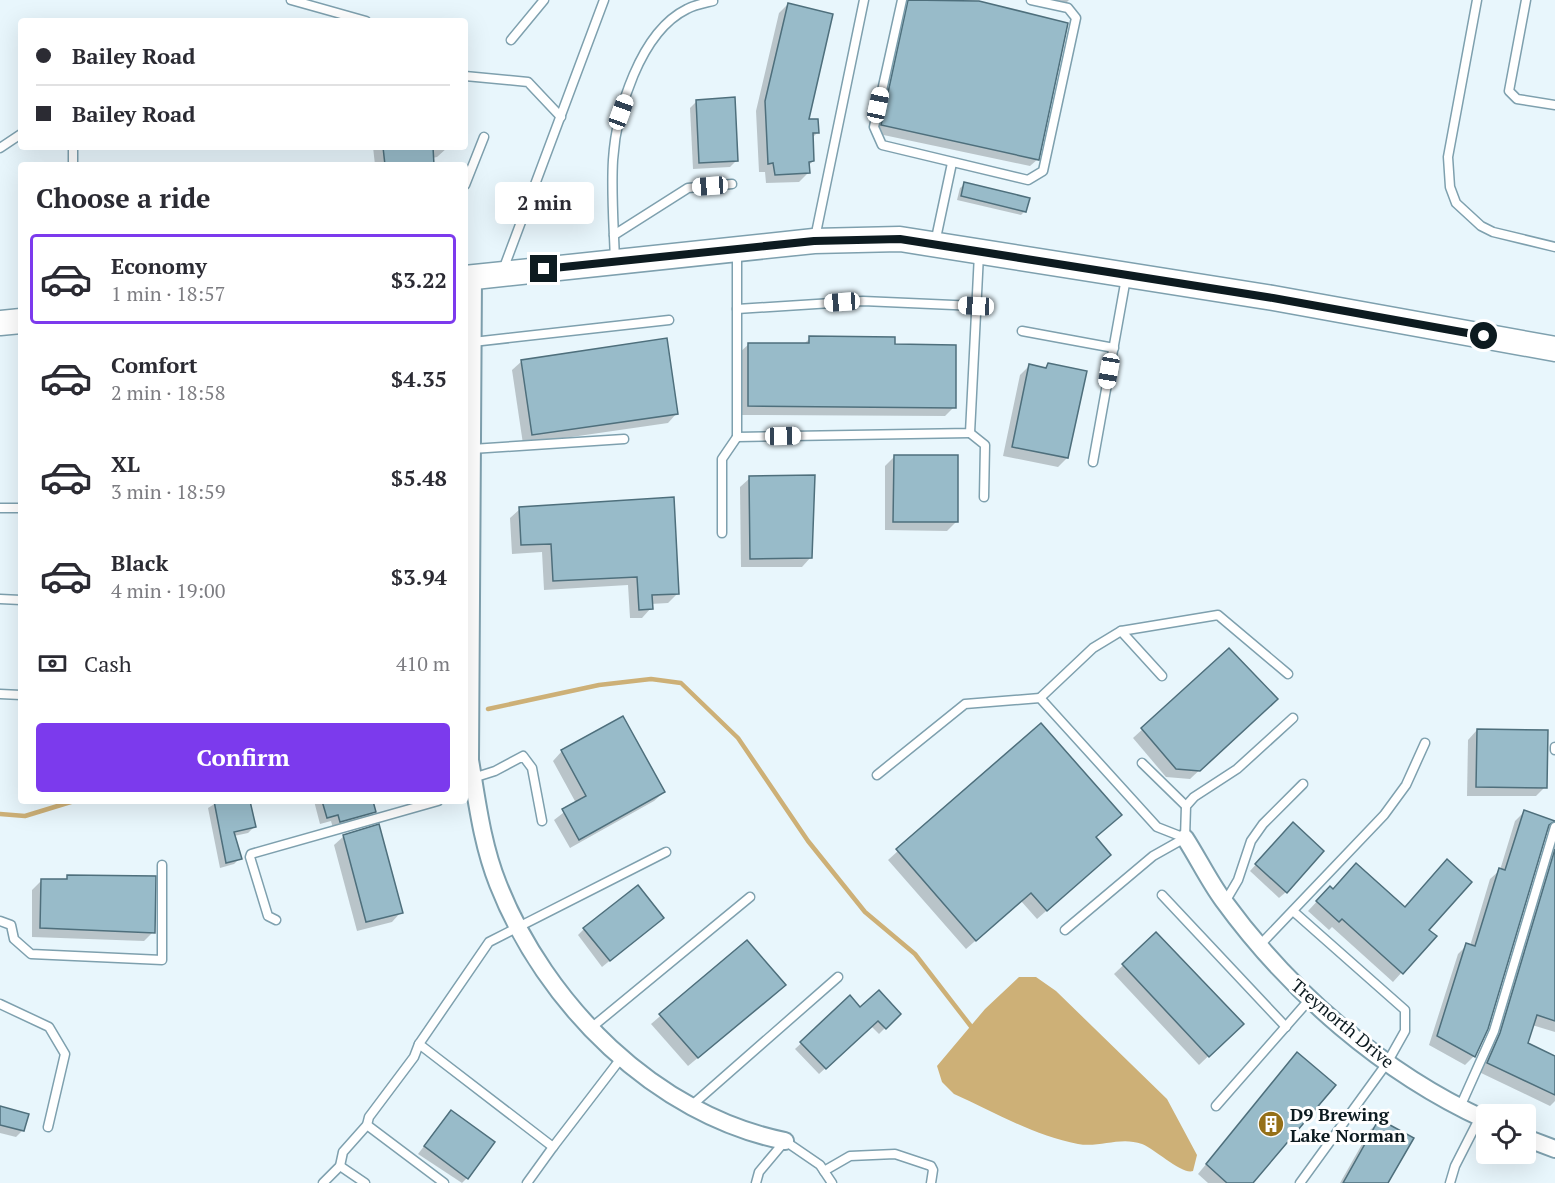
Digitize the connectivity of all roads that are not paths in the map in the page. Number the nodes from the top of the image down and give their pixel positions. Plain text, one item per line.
1 (291, 0) edge
2 (544, 0) edge
3 (604, 0) edge
4 (864, 0) edge
5 (902, 0) edge
6 (1031, 0) edge
7 (1477, 0) edge
8 (1526, 0) edge
9 (713, 1) edge
10 (355, 18) edge
11 (511, 40) dead end
12 (468, 76) edge
13 (1555, 105) edge
14 (561, 117) junction
15 (18, 136) edge
16 (484, 136) dead end
17 (0, 148) edge
18 (952, 163) junction
19 (468, 177) edge
20 (732, 184) dead end
21 (614, 235) junction
22 (814, 241) junction
23 (935, 243) junction
24 (1555, 247) edge
25 (737, 249) junction
26 (979, 250) junction
27 (615, 262) junction
28 (502, 273) junction
29 (1127, 274) junction
30 (469, 277) edge
31 (976, 306) junction
32 (737, 309) junction
33 (669, 320) dead end
34 (18, 321) edge
35 (0, 323) edge
36 (1022, 331) dead end
37 (473, 342) junction
38 (1553, 346) edge
39 (1114, 348) junction
40 (969, 433) junction
41 (737, 437) junction
42 (624, 439) dead end
43 (470, 456) edge
44 (1093, 462) dead end
45 (984, 497) dead end
46 (0, 508) edge
47 (18, 508) edge
48 (722, 533) dead end
49 (0, 599) edge
50 (18, 600) edge
51 (468, 605) edge
52 (1120, 631) junction
53 (1288, 674) dead end
54 (1162, 676) dead end
55 (0, 694) edge
56 (18, 695) edge
57 (1040, 698) junction
58 (468, 706) edge
59 (1293, 718) dead end
60 (1425, 743) dead end
61 (1142, 763) dead end
62 (877, 775) dead end
63 (1303, 784) dead end
64 (471, 787) edge
65 (427, 804) edge
66 (1186, 806) junction
67 (542, 821) dead end
68 (1555, 827) edge
69 (1185, 838) junction
70 (666, 852) dead end
71 (162, 865) dead end
72 (1162, 895) dead end
73 (750, 897) dead end
74 (1224, 902) junction
75 (1293, 911) junction
76 (276, 920) dead end
77 (0, 921) edge
78 (518, 926) junction
79 (1065, 930) dead end
80 (1259, 946) junction
81 (838, 977) dead end
82 (1310, 999) junction
83 (0, 1004) edge
84 (1286, 1027) junction
85 (591, 1028) junction
86 (419, 1044) junction
87 (622, 1057) junction
88 (1387, 1062) junction
89 (691, 1106) junction
90 (1216, 1106) dead end
91 (1460, 1107) junction
92 (1476, 1115) edge
93 (367, 1125) junction
94 (48, 1127) dead end
95 (1476, 1131) edge
96 (785, 1141) junction
97 (1536, 1142) edge
98 (553, 1147) junction
99 (1555, 1149) edge
100 (340, 1166) junction
101 (824, 1170) junction
102 (932, 1182) edge
103 (323, 1183) edge
104 (365, 1183) edge
105 (444, 1183) edge
106 (526, 1183) edge
107 (756, 1183) edge
108 (831, 1183) edge
109 (942, 1183) edge
110 (1300, 1183) edge
111 (1450, 1183) edge

1 - 10 lane
2 - 11 lane
3 - 14 lane
4 - 22 lane
5 - 18 lane
6 - 18 lane
7 - 24 lane
8 - 13 lane
9 - 21 lane
12 - 14 lane
14 - 28 lane
15 - 17 lane
16 - 19 lane
18 - 23 lane
20 - 21 lane
21 - 27 lane
22 - 23 street
22 - 25 street
23 - 26 street
25 - 27 street
25 - 32 lane
26 - 29 street
26 - 31 lane
27 - 28 street
28 - 30 street
29 - 38 street
29 - 39 lane
30 - 37 street
31 - 32 lane
31 - 40 lane
32 - 41 lane
33 - 37 lane
34 - 35 street
36 - 39 lane
37 - 43 street
39 - 44 lane
40 - 41 lane
40 - 45 lane
41 - 48 lane
42 - 43 lane
43 - 51 street
46 - 47 lane
49 - 50 lane
52 - 53 lane
52 - 54 lane
52 - 57 lane
55 - 56 lane
57 - 62 lane
57 - 69 lane
58 - 64 street
59 - 66 lane
60 - 75 lane
61 - 66 lane
63 - 74 lane
64 - 67 lane
64 - 78 street
65 - 76 lane
66 - 69 lane
68 - 91 lane
69 - 74 street, Treynorth Drive
69 - 79 lane
70 - 78 lane
71 - 77 lane
72 - 84 lane
73 - 85 lane
74 - 80 street, Treynorth Drive
75 - 80 lane
75 - 88 lane
78 - 85 street
78 - 86 lane
80 - 82 street, Treynorth Drive
81 - 89 lane
82 - 84 lane
82 - 88 street, Treynorth Drive
83 - 94 lane
84 - 90 lane
85 - 87 street
86 - 93 lane
86 - 98 lane
87 - 89 street
87 - 98 lane
88 - 91 street, Treynorth Drive
88 - 110 lane
89 - 96 street
91 - 92 street, Treynorth Drive
93 - 100 lane
93 - 105 lane
95 - 111 lane
96 - 101 lane
96 - 107 lane
97 - 99 street
98 - 106 lane
100 - 103 lane
100 - 104 lane
101 - 102 lane
101 - 108 lane
102 - 109 lane

